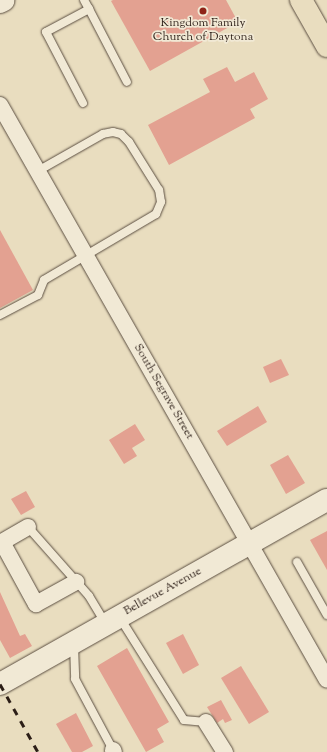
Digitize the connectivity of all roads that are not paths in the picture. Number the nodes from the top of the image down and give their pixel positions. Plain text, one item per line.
1 (4, 0) edge
2 (84, 0) edge
3 (301, 0) edge
4 (0, 2) edge
5 (89, 9) junction
6 (327, 46) edge
7 (127, 82) dead end
8 (83, 103) dead end
9 (0, 104) edge
10 (38, 171) junction
11 (86, 256) junction
12 (0, 315) edge
13 (327, 500) edge
14 (28, 527) joint
15 (250, 544) junction
16 (297, 562) dead end
17 (76, 582) junction
18 (327, 615) edge
19 (113, 621) junction
20 (74, 642) junction
21 (327, 680) edge
22 (0, 684) edge
23 (206, 722) joint
24 (113, 751) edge
25 (225, 752) edge

1 - 4 street
2 - 5 lane
3 - 6 main road
5 - 7 lane
5 - 8 lane
9 - 10 street, South Segrave Street
10 - 11 street, South Segrave Street
10 - 11 lane
11 - 12 lane
11 - 15 street, South Segrave Street
13 - 15 street, Bellevue Avenue
14 - 17 lane
14 - 17 street
15 - 19 street, Bellevue Avenue
15 - 21 street, South Segrave Street
16 - 18 lane
17 - 19 lane
19 - 20 street, Bellevue Avenue
19 - 23 lane
20 - 22 street, Bellevue Avenue
20 - 24 lane
23 - 25 street

